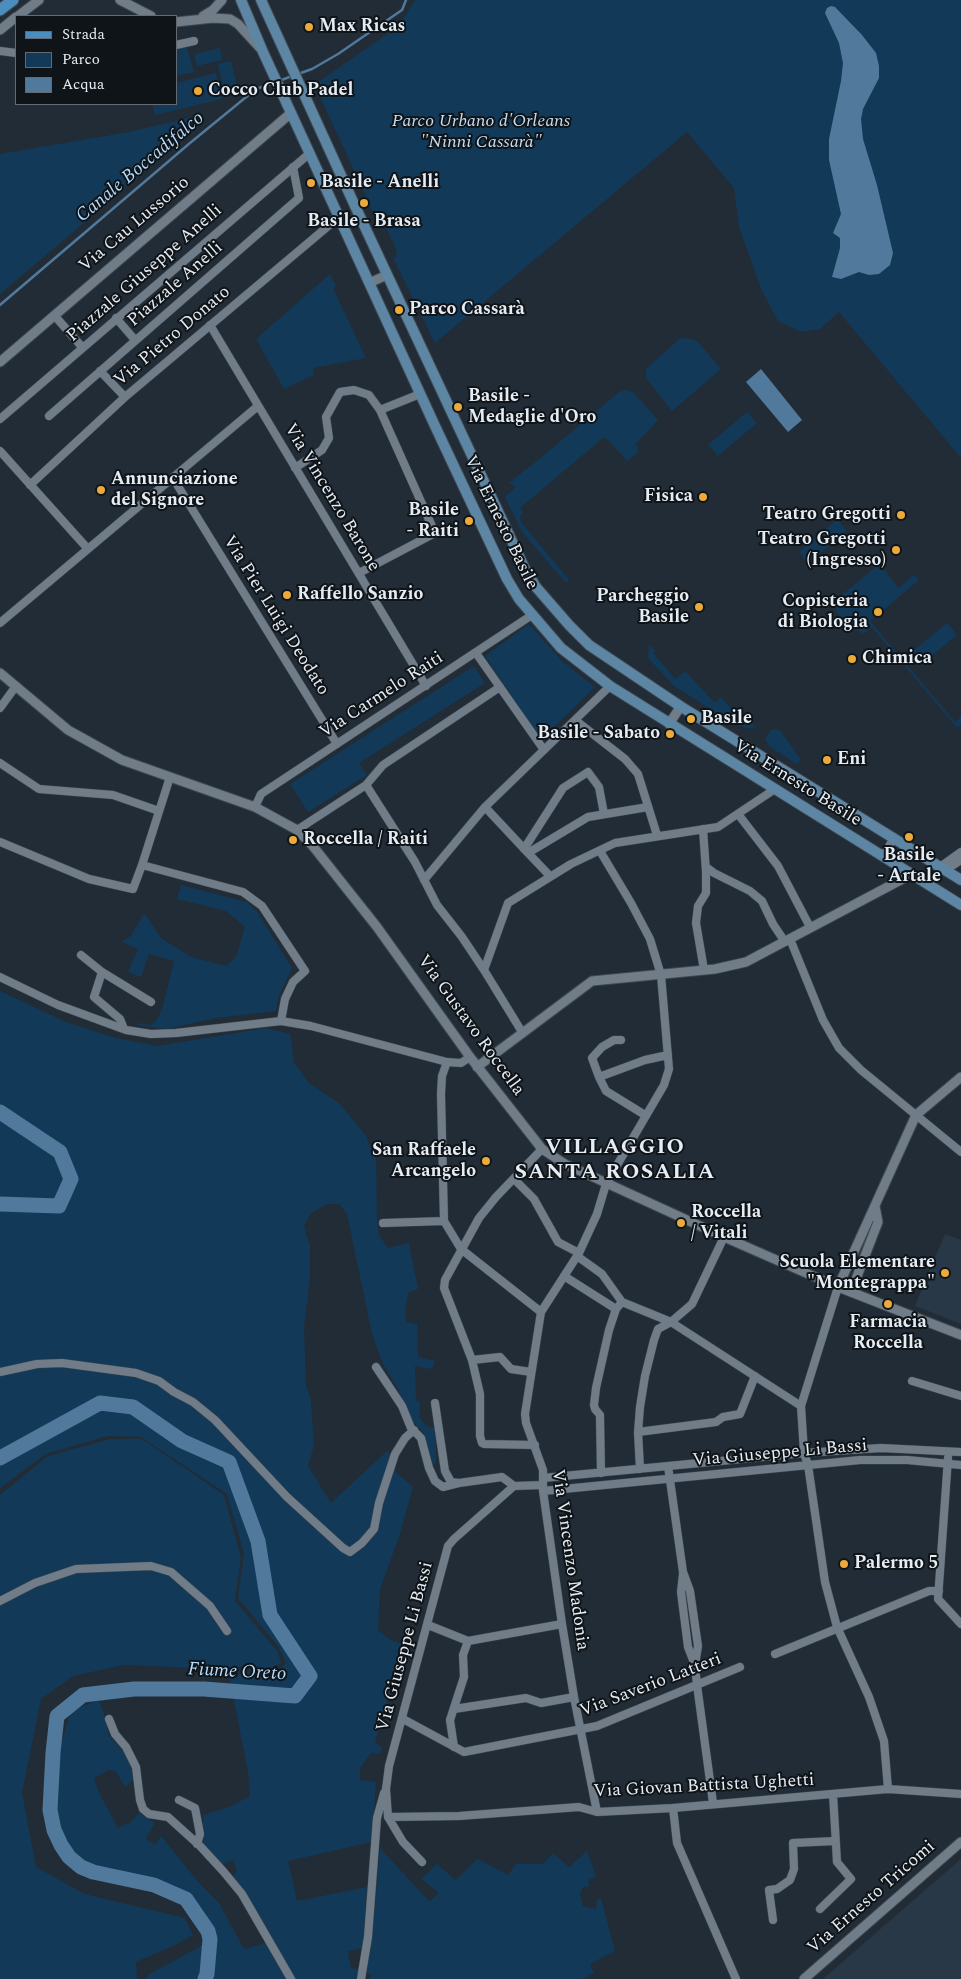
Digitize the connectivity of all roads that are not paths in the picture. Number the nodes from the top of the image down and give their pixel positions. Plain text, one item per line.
1 (14, 0) edge
2 (39, 0) edge
3 (45, 0) edge
4 (120, 0) edge
5 (132, 0) edge
6 (222, 0) edge
7 (241, 0) edge
8 (262, 2) edge
9 (0, 10) edge
10 (26, 10) junction
11 (20, 15) edge
12 (150, 15) edge
13 (15, 19) edge
14 (191, 21) junction
15 (178, 22) edge
16 (0, 30) edge
17 (194, 41) dead end
18 (178, 45) edge
19 (0, 51) edge
20 (263, 52) junction
21 (15, 53) edge
22 (291, 113) junction
23 (310, 153) junction
24 (293, 167) junction
25 (339, 217) junction
26 (387, 275) junction
27 (370, 283) junction
28 (54, 315) junction
29 (116, 318) junction
30 (210, 325) junction
31 (135, 340) junction
32 (82, 347) junction
33 (0, 362) edge
34 (100, 371) junction
35 (420, 394) junction
36 (125, 398) junction
37 (258, 406) junction
38 (380, 410) junction
39 (49, 416) dead end
40 (0, 419) edge
41 (0, 451) edge
42 (296, 468) junction
43 (173, 478) junction
44 (30, 484) junction
45 (88, 549) junction
46 (359, 573) junction
47 (532, 615) junction
48 (0, 623) edge
49 (476, 653) junction
50 (0, 673) edge
51 (16, 686) junction
52 (426, 686) junction
53 (610, 686) junction
54 (500, 688) junction
55 (681, 706) junction
56 (0, 708) edge
57 (575, 720) junction
58 (669, 724) junction
59 (336, 744) junction
60 (544, 750) junction
61 (0, 762) edge
62 (170, 777) junction
63 (366, 785) junction
64 (775, 788) junction
65 (255, 807) junction
66 (485, 807) junction
67 (648, 807) junction
68 (159, 810) junction
69 (604, 814) junction
70 (738, 814) junction
71 (703, 829) junction
72 (296, 830) junction
73 (657, 836) junction
74 (894, 838) junction
75 (0, 842) edge
76 (600, 850) junction
77 (526, 851) junction
78 (961, 852) edge
79 (883, 856) junction
80 (961, 860) edge
81 (142, 865) junction
82 (706, 867) junction
83 (943, 868) junction
84 (912, 874) junction
85 (550, 876) junction
86 (424, 880) junction
87 (961, 880) edge
88 (961, 905) edge
89 (810, 927) junction
90 (787, 941) junction
91 (81, 955) dead end
92 (484, 970) junction
93 (704, 970) junction
94 (102, 972) junction
95 (661, 975) junction
96 (0, 978) edge
97 (152, 1002) dead end
98 (280, 1021) junction
99 (124, 1029) junction
100 (522, 1032) junction
101 (621, 1040) dead end
102 (668, 1055) junction
103 (470, 1058) junction
104 (447, 1062) junction
105 (477, 1067) junction
106 (599, 1077) junction
107 (961, 1077) edge
108 (645, 1115) junction
109 (916, 1115) junction
110 (542, 1149) junction
111 (961, 1152) edge
112 (514, 1179) junction
113 (606, 1184) junction
114 (874, 1206) junction
115 (444, 1221) junction
116 (383, 1223) dead end
117 (724, 1237) junction
118 (461, 1249) junction
119 (578, 1255) junction
120 (564, 1276) junction
121 (838, 1288) junction
122 (851, 1292) junction
123 (622, 1302) junction
124 (616, 1309) junction
125 (540, 1312) junction
126 (671, 1322) junction
127 (961, 1335) edge
128 (472, 1360) junction
129 (376, 1367) dead end
130 (0, 1372) edge
131 (531, 1372) junction
132 (755, 1376) junction
133 (912, 1381) dead end
134 (961, 1396) edge
135 (435, 1403) dead end
136 (801, 1406) junction
137 (414, 1430) junction
138 (638, 1432) junction
139 (534, 1445) junction
140 (949, 1451) junction
141 (961, 1452) edge
142 (804, 1453) junction
143 (948, 1463) junction
144 (808, 1465) junction
145 (961, 1465) edge
146 (668, 1466) junction
147 (640, 1469) junction
148 (601, 1473) junction
149 (670, 1479) junction
150 (459, 1483) junction
151 (543, 1484) junction
152 (514, 1486) junction
153 (939, 1591) junction
154 (0, 1601) edge
155 (562, 1624) junction
156 (961, 1624) edge
157 (428, 1625) junction
158 (837, 1627) junction
159 (227, 1631) dead end
160 (468, 1641) junction
161 (775, 1654) dead end
162 (740, 1668) dead end
163 (697, 1685) junction
164 (574, 1697) junction
165 (454, 1709) junction
166 (109, 1719) dead end
167 (402, 1719) junction
168 (580, 1730) junction
169 (454, 1747) junction
170 (386, 1789) junction
171 (888, 1789) junction
172 (833, 1794) junction
173 (961, 1794) edge
174 (178, 1800) dead end
175 (712, 1803) junction
176 (673, 1808) junction
177 (597, 1812) junction
178 (388, 1817) junction
179 (835, 1841) junction
180 (961, 1842) edge
181 (197, 1844) junction
182 (422, 1862) dead end
183 (820, 1909) dead end
184 (773, 1920) dead end
185 (291, 1979) edge
186 (361, 1979) edge
187 (736, 1979) edge
188 (804, 1979) edge

1 - 9 main road
2 - 10 street
3 - 10 street
4 - 12 street
5 - 12 street
6 - 14 street
7 - 20 main road, Via Ernesto Basile
8 - 26 main road, Via Ernesto Basile
10 - 11 street
13 - 16 street
14 - 15 street
14 - 20 street
17 - 18 street
19 - 21 street
20 - 22 main road, Via Ernesto Basile
22 - 23 main road, Via Ernesto Basile
22 - 28 street, Via Cau Lussorio
23 - 24 street, Piazzale Giuseppe Anelli
23 - 25 main road, Via Ernesto Basile
24 - 29 street, Piazzale Giuseppe Anelli
24 - 31 street, Piazzale Anelli
25 - 27 main road, Via Ernesto Basile
25 - 30 street, Via Pietro Donato
26 - 27 street
26 - 55 main road, Via Ernesto Basile
27 - 35 main road, Via Ernesto Basile
28 - 32 street
28 - 33 street, Via Cau Lussorio
29 - 31 street
29 - 32 street, Piazzale Giuseppe Anelli
30 - 36 street, Via Pietro Donato
30 - 37 street, Via Vincenzo Barone
31 - 34 street, Piazzale Anelli
32 - 40 street, Piazzale Giuseppe Anelli
34 - 36 street
34 - 39 street, Piazzale Anelli
35 - 38 street
35 - 47 main road, Via Ernesto Basile
36 - 44 street, Via Pietro Donato
37 - 42 street, Via Vincenzo Barone
37 - 43 street
38 - 42 street
38 - 46 street
41 - 44 street
42 - 46 street, Via Vincenzo Barone
43 - 45 street
43 - 59 street, Via Pier Luigi Deodato
44 - 45 street
45 - 48 street
46 - 52 street, Via Vincenzo Barone
47 - 49 street, Via Carmelo Raiti
47 - 53 main road, Via Ernesto Basile
49 - 52 street, Via Carmelo Raiti
49 - 54 street
50 - 51 street, Via Gustavo Roccella
51 - 56 street
51 - 62 street, Via Gustavo Roccella
52 - 59 street, Via Carmelo Raiti
53 - 57 street
53 - 58 main road, Via Ernesto Basile
54 - 60 street
54 - 63 street
55 - 58 street
55 - 74 main road, Via Ernesto Basile
57 - 60 street
57 - 67 street
58 - 64 main road, Via Ernesto Basile
59 - 65 street, Via Carmelo Raiti
60 - 66 street
61 - 68 street
62 - 65 street, Via Gustavo Roccella
62 - 68 street
63 - 72 street
63 - 86 street
64 - 70 street
64 - 79 main road, Via Ernesto Basile
65 - 72 street, Via Gustavo Roccella
66 - 77 street
66 - 86 street
67 - 69 street
67 - 73 street
68 - 81 street
69 - 77 street
69 - 77 street
70 - 71 street
70 - 89 street
71 - 73 street
71 - 82 street
72 - 103 street, Via Gustavo Roccella
73 - 76 street
74 - 79 street
74 - 83 main road, Via Ernesto Basile
75 - 81 street
76 - 85 street
76 - 95 street, Via Vincenzo Madonia
77 - 85 street
78 - 83 street
79 - 84 main road, Via Ernesto Basile
80 - 83 street
81 - 98 street
82 - 90 street
82 - 93 street
83 - 87 main road, Via Ernesto Basile
84 - 88 main road, Via Ernesto Basile
84 - 89 street
85 - 92 street
86 - 92 street
89 - 90 street
90 - 93 street
90 - 109 street
91 - 94 street
92 - 100 street
93 - 95 street
94 - 97 street
94 - 99 street
95 - 100 street
95 - 102 street, Via Vincenzo Madonia
96 - 99 street
98 - 99 street
98 - 104 street
100 - 105 street
101 - 106 street
102 - 106 street
102 - 108 street, Via Vincenzo Madonia
103 - 104 street
103 - 105 street, Via Gustavo Roccella
104 - 115 street
105 - 110 street, Via Gustavo Roccella
106 - 108 street
107 - 109 street
108 - 113 street, Via Vincenzo Madonia
109 - 111 street
109 - 114 street
110 - 112 street
110 - 113 street, Via Gustavo Roccella
112 - 118 street
112 - 119 street
113 - 117 street, Via Gustavo Roccella
113 - 119 street, Via Vincenzo Madonia
114 - 121 street
114 - 122 street
115 - 116 street
115 - 118 street
117 - 121 street, Via Gustavo Roccella
117 - 126 street
118 - 125 street
118 - 128 street
119 - 120 street, Via Vincenzo Madonia
119 - 123 street
120 - 124 street
120 - 125 street, Via Vincenzo Madonia
121 - 122 street, Via Gustavo Roccella
121 - 136 street
122 - 127 street, Via Gustavo Roccella
123 - 124 street
123 - 126 street
124 - 148 street
125 - 131 street, Via Vincenzo Madonia
126 - 132 street
126 - 138 street
128 - 131 street
128 - 139 street
129 - 137 street
130 - 137 street
131 - 139 street, Via Vincenzo Madonia
132 - 136 street
132 - 138 street
133 - 134 street
135 - 150 street
136 - 142 street
137 - 150 street
138 - 147 street
139 - 151 street, Via Vincenzo Madonia
140 - 141 street, Via Giuseppe Li Bassi
140 - 142 street, Via Giuseppe Li Bassi
140 - 143 street
142 - 144 street
142 - 146 street, Via Giuseppe Li Bassi
143 - 144 street, Via Giuseppe Li Bassi
143 - 145 street, Via Giuseppe Li Bassi
143 - 153 street
144 - 149 street, Via Giuseppe Li Bassi
144 - 158 street
146 - 147 street, Via Giuseppe Li Bassi
146 - 149 street
147 - 148 street, Via Giuseppe Li Bassi
148 - 151 street, Via Giuseppe Li Bassi
149 - 151 street, Via Giuseppe Li Bassi
149 - 163 street
150 - 152 street
151 - 152 street, Via Giuseppe Li Bassi
151 - 155 street, Via Vincenzo Madonia
152 - 157 street, Via Giuseppe Li Bassi
153 - 156 street
153 - 158 street
154 - 159 street
155 - 160 street
155 - 164 street, Via Vincenzo Madonia
157 - 160 street
157 - 167 street, Via Giuseppe Li Bassi
158 - 161 street
158 - 171 street
160 - 165 street
162 - 163 street, Via Saverio Latteri
163 - 168 street, Via Saverio Latteri
163 - 175 street
164 - 165 street
164 - 168 street, Via Vincenzo Madonia
165 - 169 street
166 - 181 street
167 - 169 street, Via Saverio Latteri
167 - 170 street, Via Giuseppe Li Bassi
168 - 169 street, Via Saverio Latteri
168 - 177 street, Via Vincenzo Madonia
170 - 178 street, Via Giuseppe Li Bassi
170 - 186 street
171 - 172 street, Via Giovan Battista Ughetti
171 - 173 street, Via Giovan Battista Ughetti
172 - 175 street, Via Giovan Battista Ughetti
172 - 179 street
174 - 181 street
175 - 176 street, Via Giovan Battista Ughetti
176 - 177 street, Via Giovan Battista Ughetti
176 - 187 street
177 - 178 street, Via Giovan Battista Ughetti
178 - 182 street, Via Giuseppe Li Bassi
179 - 183 street
179 - 184 street
180 - 188 street, Via Ernesto Tricomi
181 - 185 street

